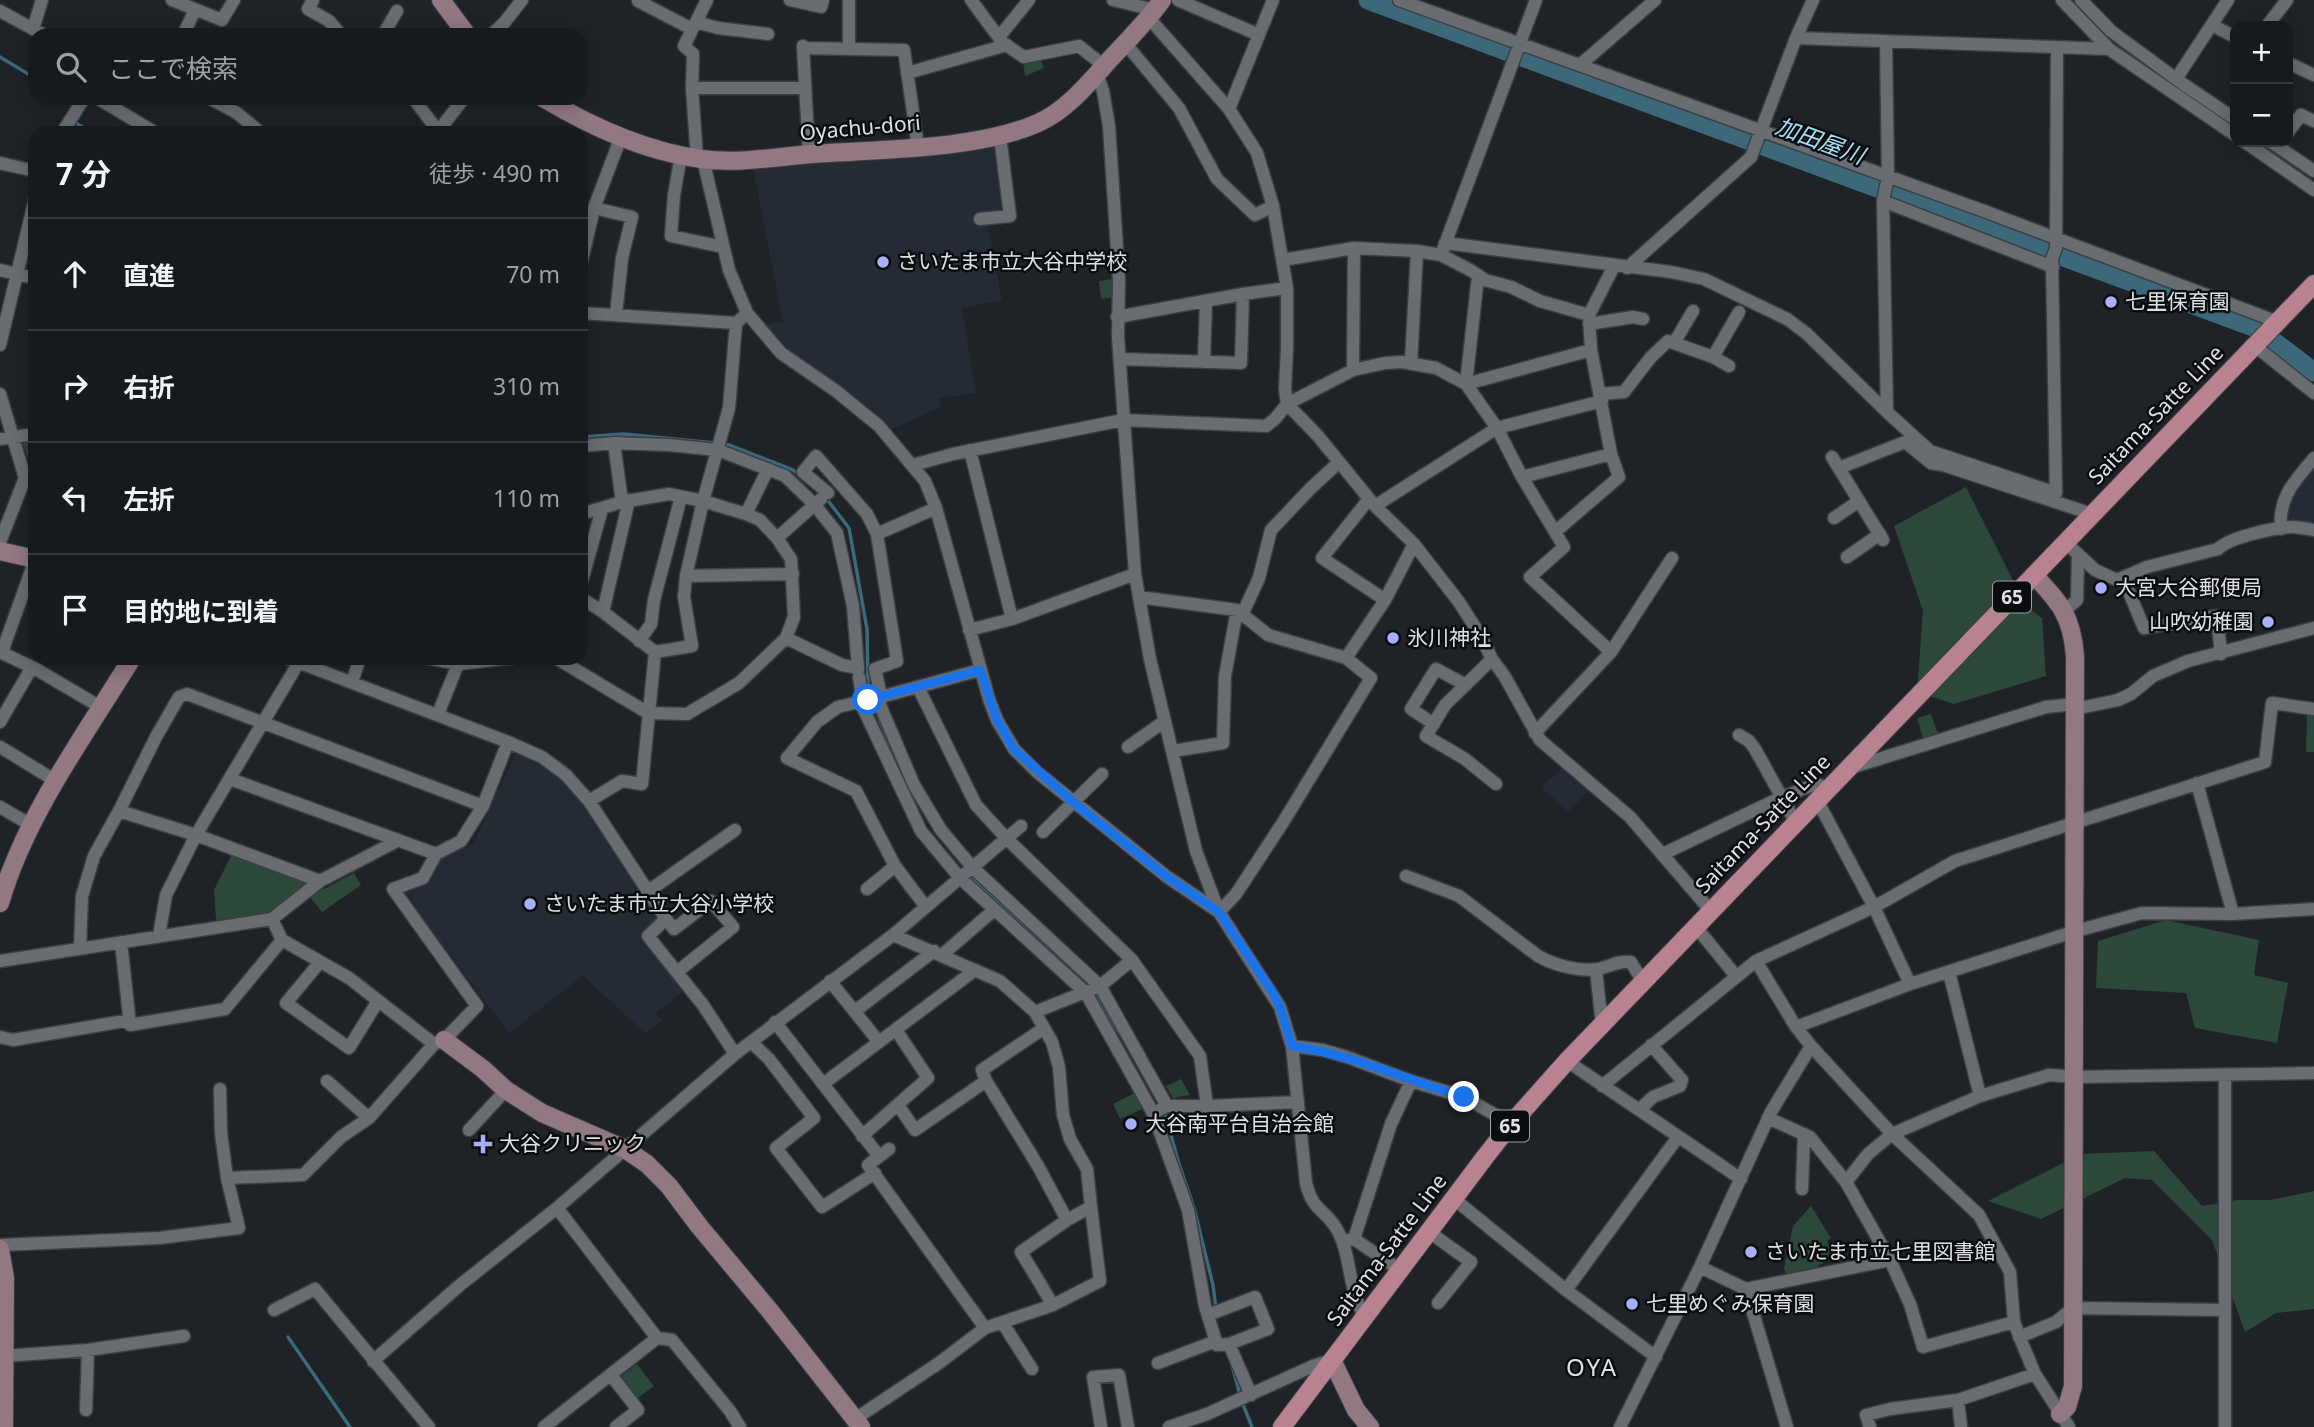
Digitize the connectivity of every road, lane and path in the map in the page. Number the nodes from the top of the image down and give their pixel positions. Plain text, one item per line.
1 (42, 0) edge
2 (172, 0) edge
3 (234, 0) edge
4 (313, 0) edge
5 (442, 0) edge
6 (522, 0) edge
7 (707, 0) edge
8 (790, 0) edge
9 (823, 0) edge
10 (849, 0) edge
11 (971, 0) edge
12 (1029, 0) edge
13 (1113, 0) edge
14 (1178, 0) edge
15 (1273, 0) edge
16 (1399, 0) edge
17 (1536, 0) edge
18 (1655, 0) edge
19 (1813, 0) edge
20 (2062, 0) edge
21 (2081, 0) edge
22 (2228, 0) edge
23 (2287, 0) edge
24 (638, 1) edge
25 (1155, 9) edge
26 (195, 10) junction
27 (0, 11) edge
28 (397, 11) dead end
29 (2271, 21) edge
30 (694, 25) junction
31 (2212, 25) junction
32 (32, 28) edge
33 (39, 28) edge
34 (186, 28) edge
35 (335, 28) edge
36 (387, 28) edge
37 (462, 28) edge
38 (499, 28) edge
39 (768, 34) dead end
40 (1259, 34) junction
41 (2230, 34) edge
42 (1796, 38) junction
43 (1003, 41) junction
44 (1125, 43) junction
45 (1886, 43) junction
46 (2057, 48) junction
47 (2109, 48) junction
48 (849, 49) junction
49 (1516, 51) junction
50 (1580, 65) junction
51 (2293, 65) edge
52 (1101, 70) junction
53 (908, 73) junction
54 (2314, 75) edge
55 (2176, 79) junction
56 (692, 88) junction
57 (805, 88) junction
58 (79, 105) edge
59 (109, 105) edge
60 (222, 105) edge
61 (418, 105) edge
62 (458, 105) edge
63 (555, 105) edge
64 (1229, 109) junction
65 (2230, 116) edge
66 (2314, 121) edge
67 (2293, 125) edge
68 (66, 126) edge
69 (144, 126) edge
70 (253, 126) edge
71 (433, 126) edge
72 (442, 126) edge
73 (2230, 132) edge
74 (1000, 136) junction
75 (621, 137) junction
76 (1758, 139) junction
77 (918, 147) junction
78 (2252, 147) edge
79 (2281, 147) edge
80 (809, 155) junction
81 (694, 158) junction
82 (0, 163) edge
83 (28, 170) edge
84 (2314, 171) edge
85 (1888, 177) junction
86 (2314, 190) edge
87 (1883, 201) junction
88 (1273, 206) junction
89 (593, 208) junction
90 (980, 219) dead end
91 (588, 222) edge
92 (28, 228) edge
93 (723, 247) junction
94 (1354, 248) junction
95 (1443, 249) junction
96 (1417, 251) junction
97 (2054, 253) junction
98 (1283, 260) junction
99 (1621, 267) junction
100 (0, 270) edge
101 (17, 274) junction
102 (28, 276) edge
103 (1478, 276) junction
104 (2314, 285) edge
105 (1287, 288) junction
106 (1243, 294) junction
107 (1206, 301) junction
108 (1693, 311) dead end
109 (1739, 312) dead end
110 (588, 313) edge
111 (747, 313) junction
112 (616, 314) junction
113 (1117, 317) junction
114 (1589, 319) junction
115 (1643, 319) dead end
116 (2278, 321) junction
117 (736, 323) junction
118 (2, 324) edge
119 (1674, 343) junction
120 (0, 345) edge
121 (2255, 346) junction
122 (1591, 349) junction
123 (1713, 357) junction
124 (1121, 359) junction
125 (1204, 362) junction
126 (1411, 363) junction
127 (1729, 366) dead end
128 (1353, 370) junction
129 (1466, 384) junction
130 (2314, 393) edge
131 (0, 394) edge
132 (1601, 398) junction
133 (1287, 404) junction
134 (1887, 412) junction
135 (1123, 420) junction
136 (1497, 428) junction
137 (28, 435) edge
138 (7, 438) edge
139 (614, 443) junction
140 (588, 445) edge
141 (720, 445) junction
142 (970, 450) junction
143 (1611, 454) junction
144 (2314, 458) edge
145 (1943, 460) junction
146 (1339, 463) junction
147 (913, 465) junction
148 (768, 469) junction
149 (28, 476) edge
150 (1522, 477) junction
151 (841, 482) junction
152 (28, 484) edge
153 (681, 497) junction
154 (823, 497) junction
155 (626, 501) junction
156 (703, 501) junction
157 (1859, 501) junction
158 (1372, 502) junction
159 (936, 508) junction
160 (603, 509) junction
161 (588, 512) edge
162 (746, 514) junction
163 (2092, 514) junction
164 (1834, 518) dead end
165 (2281, 528) junction
166 (2314, 530) edge
167 (1555, 532) junction
168 (877, 534) junction
169 (777, 538) junction
170 (0, 542) edge
171 (1414, 544) junction
172 (2072, 549) junction
173 (0, 551) edge
174 (1847, 556) dead end
175 (28, 558) edge
176 (1672, 558) dead end
177 (588, 560) edge
178 (793, 574) junction
179 (1135, 574) junction
180 (2034, 575) junction
181 (686, 576) junction
182 (2123, 578) junction
183 (28, 579) edge
184 (1139, 597) junction
185 (1385, 600) junction
186 (588, 602) edge
187 (2064, 611) junction
188 (603, 612) junction
189 (1240, 613) junction
190 (1012, 619) junction
191 (2314, 628) edge
192 (970, 630) junction
193 (786, 638) junction
194 (639, 640) junction
195 (1, 652) edge
196 (654, 652) junction
197 (1611, 652) junction
198 (2221, 654) junction
199 (1346, 658) junction
200 (1492, 659) junction
201 (28, 662) edge
202 (36, 665) edge
203 (128, 665) edge
204 (291, 665) edge
205 (306, 665) edge
206 (358, 665) edge
207 (456, 665) edge
208 (568, 665) edge
209 (980, 670) junction
210 (858, 672) junction
211 (352, 682) junction
212 (1466, 685) junction
213 (918, 687) junction
214 (873, 699) junction
215 (2075, 707) junction
216 (102, 708) junction
217 (2314, 709) edge
218 (648, 713) junction
219 (438, 714) junction
220 (1165, 721) junction
221 (0, 722) edge
222 (264, 723) junction
223 (1434, 724) junction
224 (1535, 733) junction
225 (1739, 735) dead end
226 (508, 742) junction
227 (0, 747) edge
228 (1128, 747) dead end
229 (1173, 751) junction
230 (1846, 769) junction
231 (1102, 774) dead end
232 (230, 779) junction
233 (56, 781) junction
234 (2197, 783) junction
235 (1496, 784) dead end
236 (1822, 794) junction
237 (1782, 797) junction
238 (589, 801) junction
239 (1073, 802) junction
240 (482, 806) junction
241 (0, 807) edge
242 (119, 811) junction
243 (1796, 823) junction
244 (2074, 824) junction
245 (32, 825) junction
246 (1021, 826) dead end
247 (735, 830) dead end
248 (1043, 832) dead end
249 (196, 835) junction
250 (1007, 839) junction
251 (397, 841) junction
252 (436, 854) junction
253 (1663, 854) junction
254 (895, 866) junction
255 (967, 873) junction
256 (1406, 876) dead end
257 (320, 881) junction
258 (867, 889) dead end
259 (647, 892) junction
260 (0, 903) edge
261 (926, 907) junction
262 (1874, 907) junction
263 (2314, 909) edge
264 (994, 910) junction
265 (1711, 911) junction
266 (1219, 912) junction
267 (2233, 914) junction
268 (272, 919) junction
269 (666, 919) junction
270 (1696, 927) junction
271 (2076, 931) junction
272 (159, 936) junction
273 (893, 936) junction
274 (282, 940) junction
275 (121, 942) junction
276 (80, 948) junction
277 (938, 953) junction
278 (1132, 960) junction
279 (0, 961) edge
280 (1756, 961) junction
281 (320, 962) junction
282 (975, 970) junction
283 (1596, 970) junction
284 (677, 972) junction
285 (1949, 972) junction
286 (1736, 976) junction
287 (830, 981) junction
288 (1643, 982) junction
289 (1910, 984) junction
290 (1093, 989) junction
291 (378, 1001) junction
292 (855, 1011) junction
293 (1035, 1012) junction
294 (130, 1020) junction
295 (775, 1022) junction
296 (1602, 1025) junction
297 (1796, 1027) junction
298 (1044, 1028) junction
299 (896, 1030) junction
300 (0, 1037) edge
301 (439, 1042) junction
302 (751, 1042) junction
303 (879, 1042) junction
304 (1651, 1045) junction
305 (1292, 1046) junction
306 (1811, 1046) junction
307 (735, 1054) junction
308 (1567, 1061) junction
309 (2314, 1073) edge
310 (2225, 1075) junction
311 (2075, 1077) junction
312 (327, 1081) dead end
313 (986, 1081) junction
314 (1411, 1081) junction
315 (823, 1084) junction
316 (1602, 1086) junction
317 (220, 1089) dead end
318 (506, 1090) junction
319 (1979, 1096) junction
320 (1297, 1102) junction
321 (898, 1105) junction
322 (1207, 1106) junction
323 (1162, 1109) junction
324 (1639, 1110) junction
325 (369, 1118) junction
326 (1768, 1118) junction
327 (1511, 1124) junction
328 (469, 1130) dead end
329 (1804, 1134) junction
330 (1892, 1134) junction
331 (862, 1136) junction
332 (1678, 1137) junction
333 (625, 1149) junction
334 (875, 1173) junction
335 (227, 1178) junction
336 (1741, 1179) junction
337 (1846, 1182) junction
338 (1802, 1189) dead end
339 (1454, 1199) junction
340 (1091, 1207) junction
341 (558, 1208) junction
342 (1067, 1220) junction
343 (1429, 1232) junction
344 (1348, 1240) junction
345 (0, 1247) edge
346 (1890, 1260) junction
347 (1700, 1267) junction
348 (1400, 1270) junction
349 (1746, 1289) junction
350 (1566, 1290) junction
351 (1438, 1303) dead end
352 (1053, 1305) junction
353 (2073, 1308) junction
354 (274, 1310) dead end
355 (2225, 1310) junction
356 (1208, 1315) junction
357 (1365, 1317) junction
358 (1002, 1322) junction
359 (2014, 1322) junction
360 (985, 1328) junction
361 (2, 1334) edge
362 (184, 1336) dead end
363 (2019, 1337) junction
364 (657, 1338) junction
365 (1222, 1342) junction
366 (88, 1350) junction
367 (4, 1356) junction
368 (1656, 1357) junction
369 (1332, 1360) junction
370 (373, 1361) junction
371 (1158, 1363) dead end
372 (1032, 1369) dead end
373 (2035, 1374) junction
374 (611, 1375) junction
375 (2, 1380) edge
376 (1244, 1398) junction
377 (1958, 1400) junction
378 (86, 1410) dead end
379 (1207, 1414) junction
380 (2064, 1420) edge
381 (858, 1423) edge
382 (4, 1427) edge
383 (429, 1427) edge
384 (544, 1427) edge
385 (616, 1427) edge
386 (740, 1427) edge
387 (1101, 1427) edge
388 (1128, 1427) edge
389 (1168, 1427) edge
390 (1214, 1427) edge
391 (1282, 1427) edge
392 (1370, 1427) edge
393 (1620, 1427) edge
394 (1787, 1427) edge
395 (1870, 1427) edge
396 (1961, 1427) edge
397 (2225, 1427) edge

1 - 33 street
2 - 26 street
3 - 26 street
4 - 35 street
5 - 37 street
6 - 38 street
7 - 30 street
8 - 9 street
10 - 48 street
11 - 43 street
12 - 43 street
13 - 25 street
14 - 40 street
15 - 40 street
16 - 49 street
17 - 49 street
18 - 50 street
19 - 42 street
20 - 47 street
21 - 55 street
22 - 31 street
23 - 29 street
24 - 30 street
25 - 44 street, Oyachu-dori
25 - 64 street
26 - 34 street
27 - 32 street
28 - 36 street
30 - 39 street
30 - 56 street
31 - 41 street
31 - 55 street
40 - 64 street
42 - 45 street
42 - 76 street
43 - 52 street
43 - 53 street
44 - 52 street, Oyachu-dori
44 - 88 street
45 - 46 street
45 - 85 street
46 - 47 street
46 - 97 street
47 - 73 street
48 - 53 street
48 - 57 street
49 - 50 street
49 - 95 street
50 - 76 street
51 - 54 street
52 - 74 street, Oyachu-dori
52 - 113 street
53 - 77 street
55 - 65 street
56 - 57 street
56 - 81 street
57 - 80 street
58 - 68 street
59 - 69 street
60 - 70 street
61 - 71 street
62 - 72 street
63 - 75 street, Oyachu-dori
64 - 88 street
66 - 67 street
74 - 77 street, Oyachu-dori
74 - 90 street
75 - 81 street, Oyachu-dori
75 - 89 street
76 - 85 street
76 - 99 street
77 - 80 street, Oyachu-dori
78 - 86 street
79 - 84 street
80 - 81 street, Oyachu-dori
81 - 93 street
81 - 93 street
82 - 83 street
85 - 87 street
85 - 97 street
87 - 97 street
87 - 134 street
88 - 98 street
89 - 91 street
89 - 112 street
92 - 101 street
93 - 111 street
94 - 96 street
94 - 98 street
94 - 128 street
95 - 96 street
95 - 99 street
95 - 103 street
96 - 126 street
97 - 116 street
97 - 145 street
98 - 105 street
99 - 114 street
99 - 134 street
100 - 101 street
101 - 102 street
101 - 118 street
103 - 114 street
103 - 129 street
104 - 116 main road, Saitama-Satte Line / 65
105 - 106 street
105 - 133 street
106 - 107 street
106 - 125 street
107 - 113 street
107 - 125 street
108 - 119 street
109 - 123 street
110 - 112 street
111 - 117 street
111 - 147 street
112 - 117 street
113 - 124 street
114 - 115 street
114 - 122 street
116 - 121 main road, Saitama-Satte Line / 65
117 - 141 street
118 - 120 street
119 - 123 street
119 - 132 street
121 - 130 street
121 - 163 main road, Saitama-Satte Line / 65
122 - 129 street
122 - 132 street
123 - 127 street
124 - 125 street
124 - 135 street
126 - 128 street
126 - 129 street
128 - 133 street
129 - 136 street
131 - 138 street
132 - 136 street
132 - 143 street
133 - 135 street
133 - 146 street
134 - 145 street
135 - 142 street
135 - 179 street
136 - 150 street
136 - 158 street
137 - 138 street
138 - 149 street
139 - 140 street
139 - 141 street
139 - 155 street
141 - 148 street
141 - 156 street
142 - 147 street
142 - 190 street
143 - 150 street
143 - 167 street
144 - 165 street
145 - 157 street
145 - 163 street
146 - 158 street
146 - 189 street
147 - 159 street
148 - 154 street
148 - 162 street
150 - 167 street
151 - 154 street
151 - 154 street
151 - 168 street
152 - 170 street
153 - 155 street
153 - 156 street
153 - 194 street
154 - 169 street
154 - 210 street
155 - 160 street
155 - 188 street
156 - 162 street
156 - 181 street
157 - 164 street
157 - 174 street
158 - 171 street
158 - 185 street
159 - 168 street
159 - 192 street
160 - 161 street
160 - 177 street
162 - 169 street
163 - 172 main road, Saitama-Satte Line / 65
165 - 166 street
165 - 182 street
167 - 197 street
168 - 214 street
169 - 178 street
171 - 185 street
171 - 200 street
172 - 180 main road, Saitama-Satte Line / 65
172 - 182 street
172 - 187 street
173 - 175 street
176 - 197 street
178 - 181 street
178 - 193 street
179 - 184 street
179 - 190 street
180 - 187 street
180 - 230 main road, Saitama-Satte Line / 65
181 - 196 street
182 - 198 street
183 - 195 street
184 - 189 street
184 - 220 street
185 - 199 street
186 - 188 street
187 - 215 street
188 - 194 street
189 - 199 street
189 - 229 street
190 - 192 street
191 - 198 street
192 - 209 street
193 - 210 street
193 - 218 street
194 - 196 street
195 - 201 street
196 - 218 street
197 - 224 street
198 - 215 street
199 - 266 street
200 - 212 street
200 - 224 street
202 - 216 street
202 - 221 street
203 - 216 street
204 - 222 street
205 - 211 street
206 - 211 street
207 - 219 street
208 - 218 street
209 - 213 street
209 - 239 street
210 - 214 street
211 - 219 street
212 - 223 street
212 - 223 street
213 - 214 street
213 - 250 street
214 - 254 street
214 - 255 street
215 - 230 street
215 - 244 street
216 - 233 street
217 - 234 street
218 - 238 street
219 - 226 street
220 - 228 street
220 - 229 street
222 - 232 street
222 - 240 street
222 - 242 street
223 - 235 street
224 - 253 street
225 - 237 street
226 - 238 street
226 - 240 street
227 - 233 street
229 - 266 street
230 - 236 main road, Saitama-Satte Line / 65
231 - 239 street
232 - 249 street
232 - 251 street
233 - 245 street
234 - 244 street
234 - 267 street
236 - 237 street
236 - 243 main road, Saitama-Satte Line / 65
236 - 262 street
237 - 243 street
237 - 253 street
238 - 259 street
239 - 248 street
239 - 266 street
240 - 252 street
241 - 245 street
242 - 249 street
242 - 276 street
243 - 265 main road, Saitama-Satte Line / 65
244 - 262 street
244 - 271 street
245 - 260 street
246 - 250 street
247 - 259 street
249 - 257 street
249 - 272 street
250 - 255 street
250 - 278 street
251 - 252 street
251 - 257 street
252 - 301 street
253 - 265 street
254 - 258 street
254 - 261 street
255 - 261 street
255 - 264 street
255 - 290 street
256 - 283 street
257 - 268 street
259 - 269 street
261 - 273 street
262 - 280 street
262 - 289 street
263 - 267 street
264 - 277 street
264 - 290 street
265 - 270 main road, Saitama-Satte Line / 65
266 - 305 street
267 - 271 street
268 - 272 street
268 - 274 street
269 - 284 street
269 - 284 street
270 - 286 street
270 - 288 main road, Saitama-Satte Line / 65
271 - 285 street
271 - 311 street
272 - 275 street
273 - 277 street
273 - 287 street
274 - 281 street
274 - 294 street
275 - 276 street
275 - 294 street
276 - 279 street
277 - 282 street
277 - 292 street
278 - 290 street
278 - 322 street
280 - 286 street
280 - 297 street
281 - 291 street
281 - 291 street
282 - 293 street
282 - 299 street
283 - 288 street
283 - 296 street
284 - 307 street
285 - 289 street
285 - 319 street
286 - 304 street
287 - 292 street
287 - 295 street
288 - 296 main road, Saitama-Satte Line / 65
289 - 297 street
290 - 293 street
290 - 323 street
291 - 301 street
292 - 303 street
293 - 298 street
294 - 300 street
295 - 302 street
295 - 315 street
296 - 308 main road, Saitama-Satte Line / 65
297 - 306 street
298 - 313 street
298 - 340 street
299 - 303 street
299 - 321 street
301 - 318 street
301 - 325 street
302 - 307 street
302 - 334 street
303 - 315 street
304 - 316 street
304 - 324 street
305 - 314 street
305 - 320 street
306 - 326 street
306 - 330 street
307 - 333 street
308 - 316 street
308 - 327 main road, Saitama-Satte Line / 65
309 - 310 street
310 - 311 street
310 - 355 street
311 - 319 street
311 - 353 street
312 - 325 street
313 - 321 street
313 - 342 street
314 - 327 street
314 - 344 street
315 - 331 street
316 - 324 street
317 - 335 street
318 - 328 street
318 - 333 street
319 - 330 street
320 - 322 street
320 - 344 street
321 - 331 street
322 - 323 street
323 - 356 street
324 - 332 street
325 - 335 street
326 - 329 street
326 - 336 street
327 - 339 main road, Saitama-Satte Line / 65
329 - 337 street
329 - 338 street
330 - 337 street
330 - 359 street
331 - 334 street
332 - 336 street
332 - 350 street
333 - 341 street
333 - 381 street
334 - 360 street
335 - 345 street
336 - 347 street
337 - 346 street
339 - 343 main road, Saitama-Satte Line / 65
339 - 350 street
340 - 342 street
340 - 352 street
341 - 364 street
341 - 370 street
342 - 352 street
343 - 348 main road, Saitama-Satte Line / 65
343 - 351 street
344 - 348 street
344 - 357 street
345 - 361 street
346 - 349 street
346 - 359 street
347 - 349 street
347 - 368 street
348 - 357 main road, Saitama-Satte Line / 65
349 - 394 street
350 - 368 street
352 - 358 street
353 - 355 street
353 - 363 street
353 - 380 street
354 - 370 street
355 - 397 street
356 - 365 street
356 - 365 street
357 - 369 main road, Saitama-Satte Line / 65
358 - 360 street
358 - 372 street
359 - 363 street
360 - 381 street
361 - 367 street
362 - 366 street
363 - 373 street
364 - 374 street
364 - 386 street
365 - 371 street
365 - 376 street
366 - 367 street
366 - 378 street
367 - 375 street
368 - 393 street
369 - 376 street
369 - 391 main road, Saitama-Satte Line / 65
369 - 392 street
370 - 383 street
373 - 377 street
373 - 380 street
374 - 384 street
374 - 385 street
375 - 382 street
376 - 379 street
377 - 395 street
377 - 396 street
379 - 389 street
379 - 390 street
387 - 388 street

